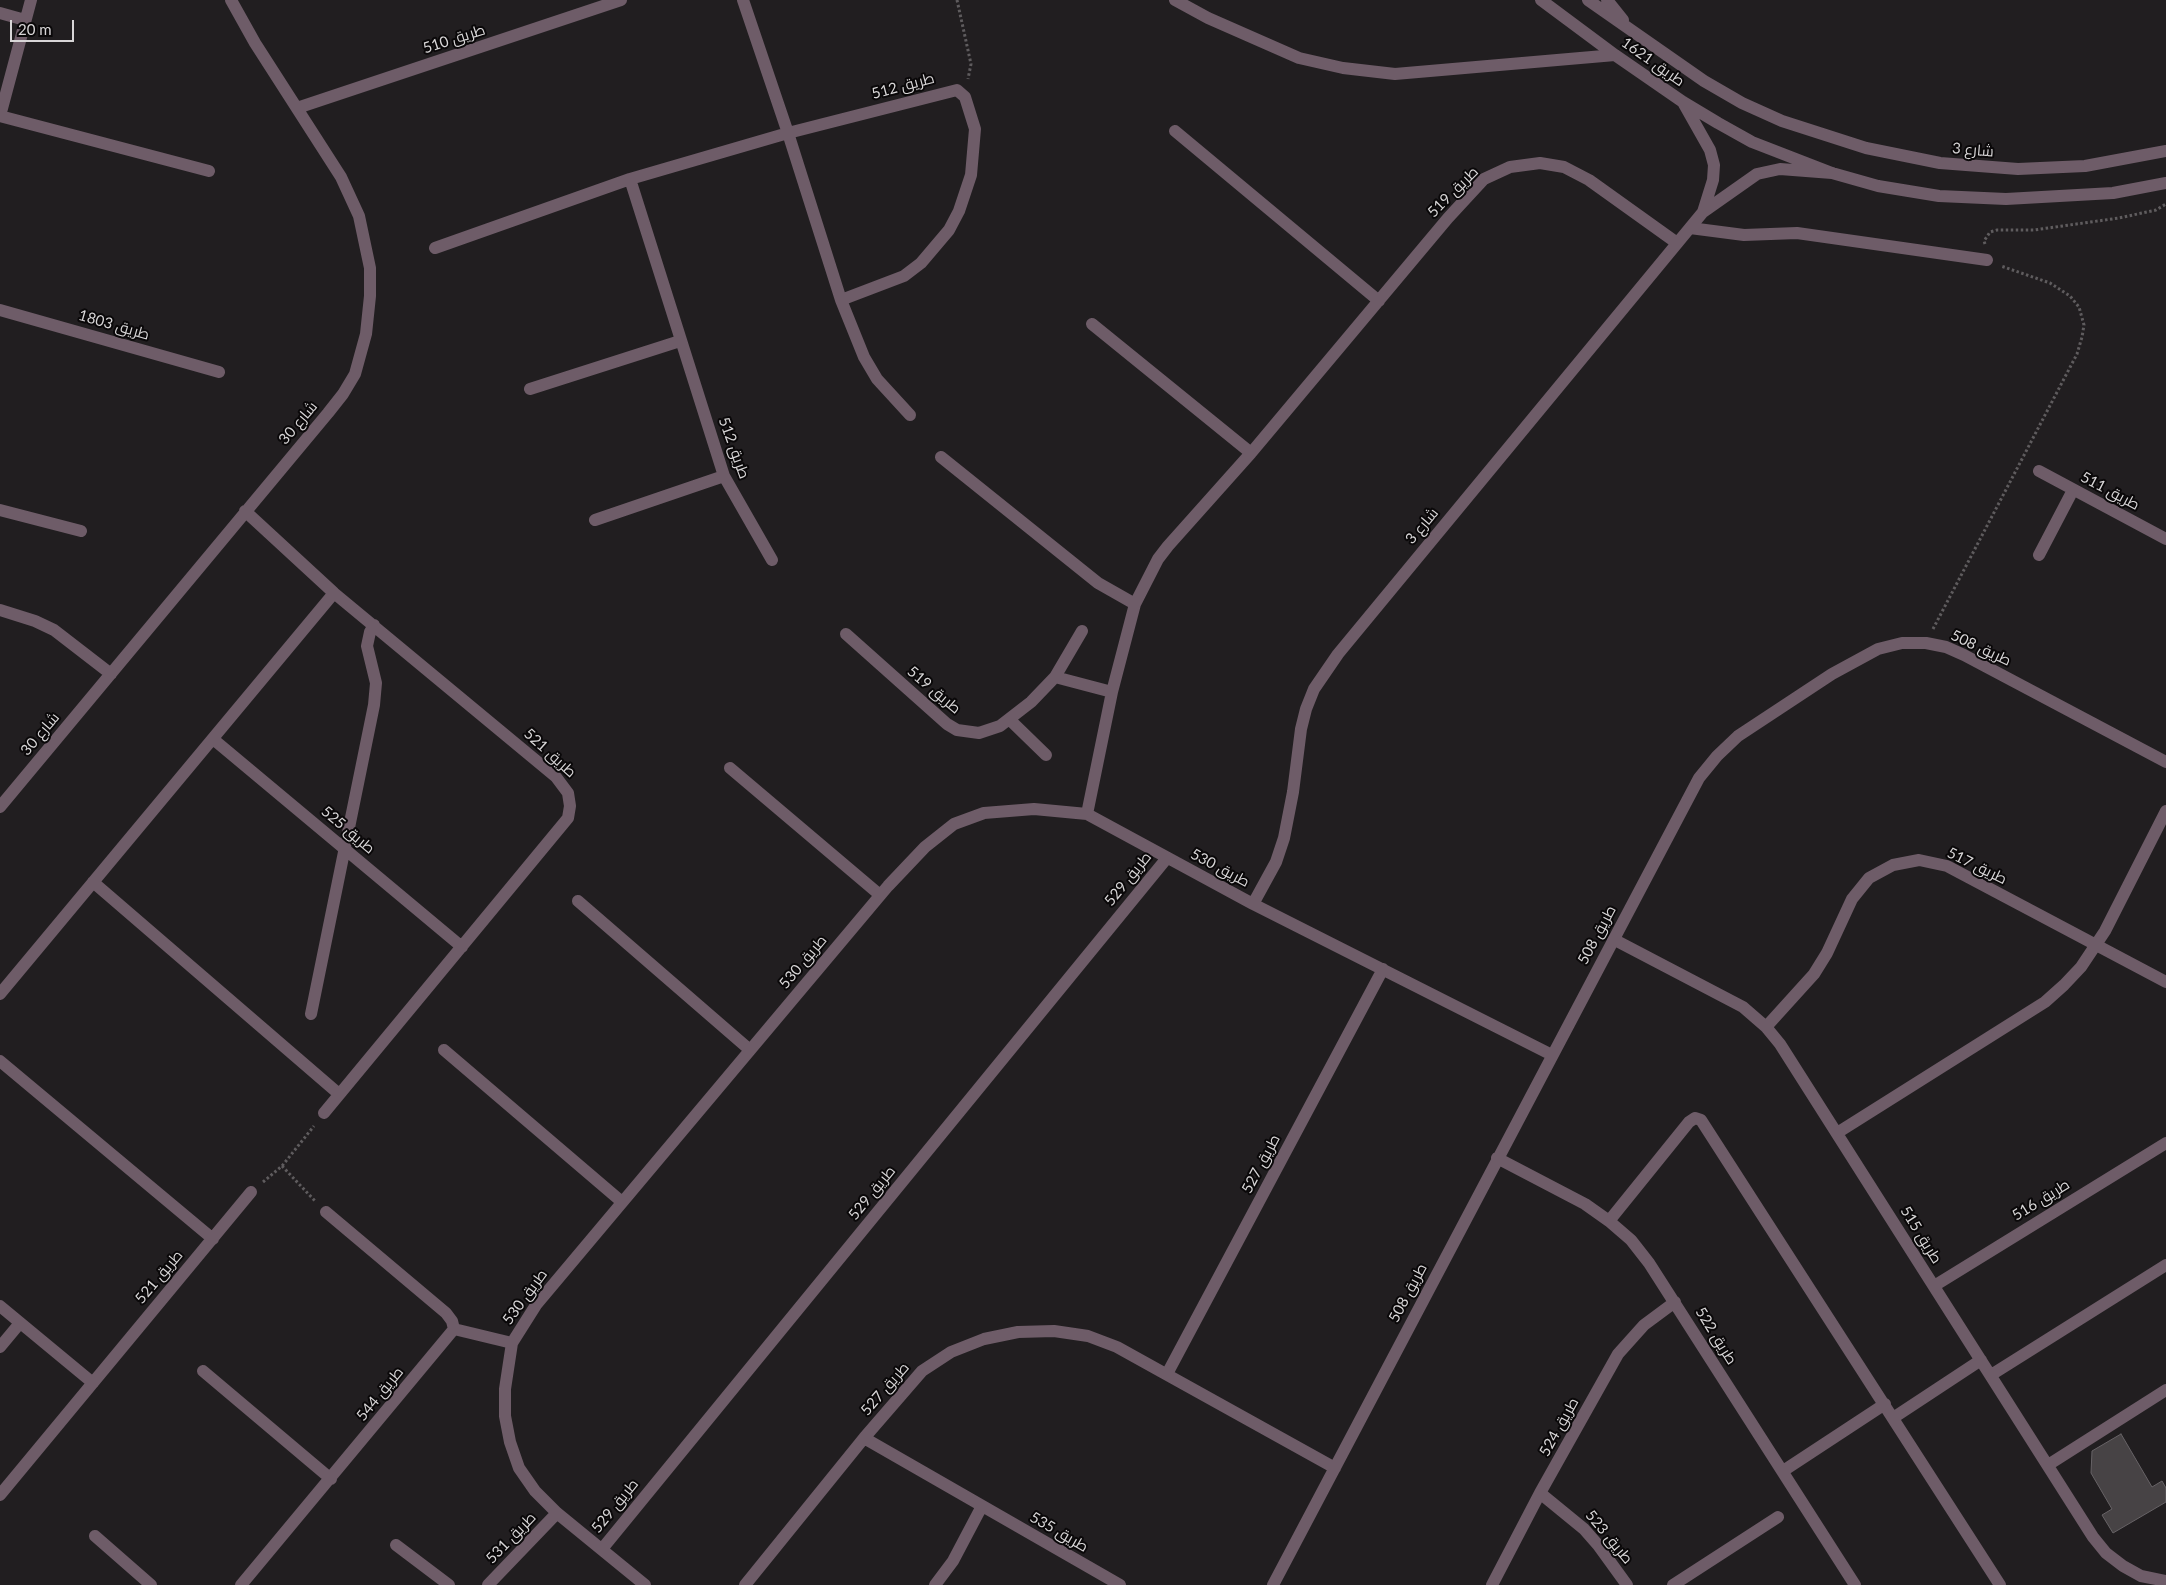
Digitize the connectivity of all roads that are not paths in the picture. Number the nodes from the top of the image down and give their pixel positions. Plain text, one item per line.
1 (31, 0) edge
2 (231, 0) edge
3 (621, 0) edge
4 (743, 0) edge
5 (1175, 0) edge
6 (1541, 0) edge
7 (1588, 0) edge
8 (1607, 0) edge
9 (0, 13) edge
10 (25, 20) junction
11 (1636, 35) junction
12 (1615, 55) junction
13 (1683, 102) junction
14 (297, 108) junction
15 (0, 116) edge
16 (1782, 121) joint
17 (1175, 131) dead end
18 (788, 133) junction
19 (1752, 142) joint
20 (2166, 151) edge
21 (209, 171) dead end
22 (1832, 173) junction
23 (630, 179) junction
24 (2166, 183) edge
25 (1703, 212) junction
26 (1690, 228) junction
27 (1677, 243) junction
28 (435, 248) dead end
29 (1987, 260) road end
30 (840, 300) junction
31 (1379, 301) junction
32 (0, 310) edge
33 (1092, 324) dead end
34 (680, 341) junction
35 (219, 372) dead end
36 (530, 389) dead end
37 (910, 415) dead end
38 (1250, 454) junction
39 (942, 457) dead end
40 (2039, 471) dead end
41 (724, 476) junction
42 (2074, 490) junction
43 (0, 510) edge
44 (245, 511) junction
45 (595, 520) dead end
46 (81, 531) dead end
47 (2166, 540) edge
48 (2039, 555) dead end
49 (772, 560) dead end
50 (334, 593) junction
51 (1134, 604) junction
52 (0, 610) edge
53 (374, 625) junction
54 (1082, 631) dead end
55 (846, 634) dead end
56 (110, 674) junction
57 (1055, 677) junction
58 (1112, 692) junction
59 (1010, 720) junction
60 (213, 739) junction
61 (1046, 755) dead end
62 (2166, 762) edge
63 (730, 768) dead end
64 (0, 807) edge
65 (2166, 811) edge
66 (1087, 814) junction
67 (345, 848) junction
68 (1166, 858) junction
69 (93, 882) junction
70 (880, 895) junction
71 (578, 901) dead end
72 (1253, 904) junction
73 (1613, 939) junction
74 (462, 947) junction
75 (2096, 947) junction
76 (1383, 969) junction
77 (2166, 982) edge
78 (0, 994) edge
79 (311, 1014) dead end
80 (1766, 1027) junction
81 (444, 1050) dead end
82 (750, 1050) junction
83 (1552, 1055) junction
84 (0, 1060) edge
85 (339, 1094) junction
86 (324, 1112) road end
87 (1837, 1133) junction
88 (2166, 1142) edge
89 (1497, 1158) junction
90 (251, 1192) road end
91 (622, 1202) junction
92 (326, 1212) road end
93 (1609, 1221) junction
94 (213, 1238) junction
95 (2166, 1265) edge
96 (1934, 1286) junction
97 (1675, 1302) junction
98 (0, 1306) edge
99 (20, 1323) junction
100 (454, 1329) junction
101 (512, 1343) junction
102 (0, 1346) edge
103 (1981, 1360) junction
104 (203, 1371) dead end
105 (1167, 1374) junction
106 (1991, 1376) junction
107 (93, 1383) junction
108 (2166, 1390) edge
109 (1885, 1404) junction
110 (1893, 1418) junction
111 (864, 1438) junction
112 (2048, 1465) junction
113 (1335, 1468) junction
114 (1783, 1471) junction
115 (331, 1479) junction
116 (1540, 1493) junction
117 (0, 1495) edge
118 (982, 1506) junction
119 (557, 1513) junction
120 (1778, 1517) dead end
121 (95, 1536) dead end
122 (396, 1545) dead end
123 (602, 1549) junction
124 (2166, 1581) edge
125 (151, 1585) edge
126 (241, 1585) edge
127 (449, 1585) edge
128 (488, 1585) edge
129 (645, 1585) edge
130 (745, 1585) edge
131 (935, 1585) edge
132 (1120, 1585) edge
133 (1273, 1585) edge
134 (1492, 1585) edge
135 (1626, 1585) edge
136 (1673, 1585) edge
137 (1855, 1585) edge
138 (2000, 1585) edge

1 - 10 street
2 - 14 street, شارع 30
3 - 14 street, طريق 510
4 - 18 street
5 - 12 street
6 - 12 street, طريق 1621
7 - 11 street, طريق 1621
8 - 11 street
9 - 10 street
10 - 15 street
11 - 16 street, طريق 1621
12 - 13 street, طريق 1621
13 - 19 street, طريق 1621
13 - 25 street, شارع 3
14 - 44 street, شارع 30
15 - 21 street
16 - 20 street, شارع 3
17 - 31 street
18 - 23 street, طريق 512
18 - 30 street
18 - 30 street, طريق 512
19 - 22 street, شارع 3
22 - 24 street, شارع 3
22 - 25 street, شارع 3
23 - 28 street, طريق 512
23 - 34 street, طريق 512
25 - 26 street, شارع 3
26 - 27 street, شارع 3
26 - 29 street
27 - 31 street, طريق 519
27 - 72 street, شارع 3
30 - 37 street
31 - 38 street, طريق 519
32 - 35 street, طريق 1803
33 - 38 street
34 - 36 street
34 - 41 street, طريق 512
38 - 51 street, طريق 519
39 - 51 street
40 - 42 street, طريق 511
41 - 45 street
41 - 49 street, طريق 512
42 - 47 street, طريق 511
42 - 48 street
43 - 46 street
44 - 50 street, طريق 521
44 - 56 street, شارع 30
50 - 53 street, طريق 521
50 - 60 street
51 - 58 street, طريق 519
52 - 56 street
53 - 67 street
53 - 74 street, طريق 521
54 - 57 street, طريق 519
55 - 59 street, طريق 519
56 - 64 street, شارع 30
57 - 58 street
57 - 59 street, طريق 519
58 - 66 street, طريق 519
59 - 61 street
60 - 67 street, طريق 525
60 - 69 street
62 - 73 street, طريق 508
63 - 70 street
65 - 75 street
66 - 68 street, طريق 530
66 - 70 street, طريق 530
67 - 74 street, طريق 525
67 - 79 street
68 - 72 street, طريق 530
68 - 123 street, طريق 529
69 - 78 street
69 - 85 street
70 - 82 street, طريق 530
71 - 82 street
72 - 76 street, طريق 530
73 - 80 street, طريق 515
73 - 83 street, طريق 508
74 - 85 street, طريق 521
75 - 77 street
75 - 80 street, طريق 517
75 - 87 street
76 - 83 street, طريق 530
76 - 105 street, طريق 527
80 - 87 street, طريق 515
81 - 91 street
82 - 91 street, طريق 530
83 - 89 street, طريق 508
84 - 94 street
85 - 86 street, طريق 521
87 - 96 street, طريق 515
88 - 96 street, طريق 516
89 - 93 street, طريق 522
89 - 113 street, طريق 508
90 - 94 street, طريق 521
91 - 101 street, طريق 530
92 - 100 street
93 - 97 street, طريق 522
93 - 109 street
94 - 107 street, طريق 521
95 - 106 street
96 - 103 street, طريق 515
97 - 114 street, طريق 522
97 - 116 street, طريق 524
98 - 99 street
99 - 102 street
99 - 107 street
100 - 101 street
100 - 115 street, طريق 544
101 - 119 street, طريق 530
103 - 106 street, طريق 515
103 - 110 street
104 - 115 street
105 - 111 street, طريق 527
105 - 113 street, طريق 527
106 - 112 street, طريق 515
107 - 117 street, طريق 521
108 - 112 street
109 - 110 street
109 - 114 street
110 - 138 street
111 - 118 street, طريق 535
111 - 130 street, طريق 527
112 - 124 street, طريق 515
113 - 133 street, طريق 508
114 - 137 street, طريق 522
115 - 126 street, طريق 544
116 - 134 street, طريق 524
116 - 135 street, طريق 523
118 - 131 street
118 - 132 street, طريق 535
119 - 123 street, طريق 530
119 - 128 street, طريق 531
120 - 136 street
121 - 125 street
122 - 127 street
123 - 129 street, طريق 530

